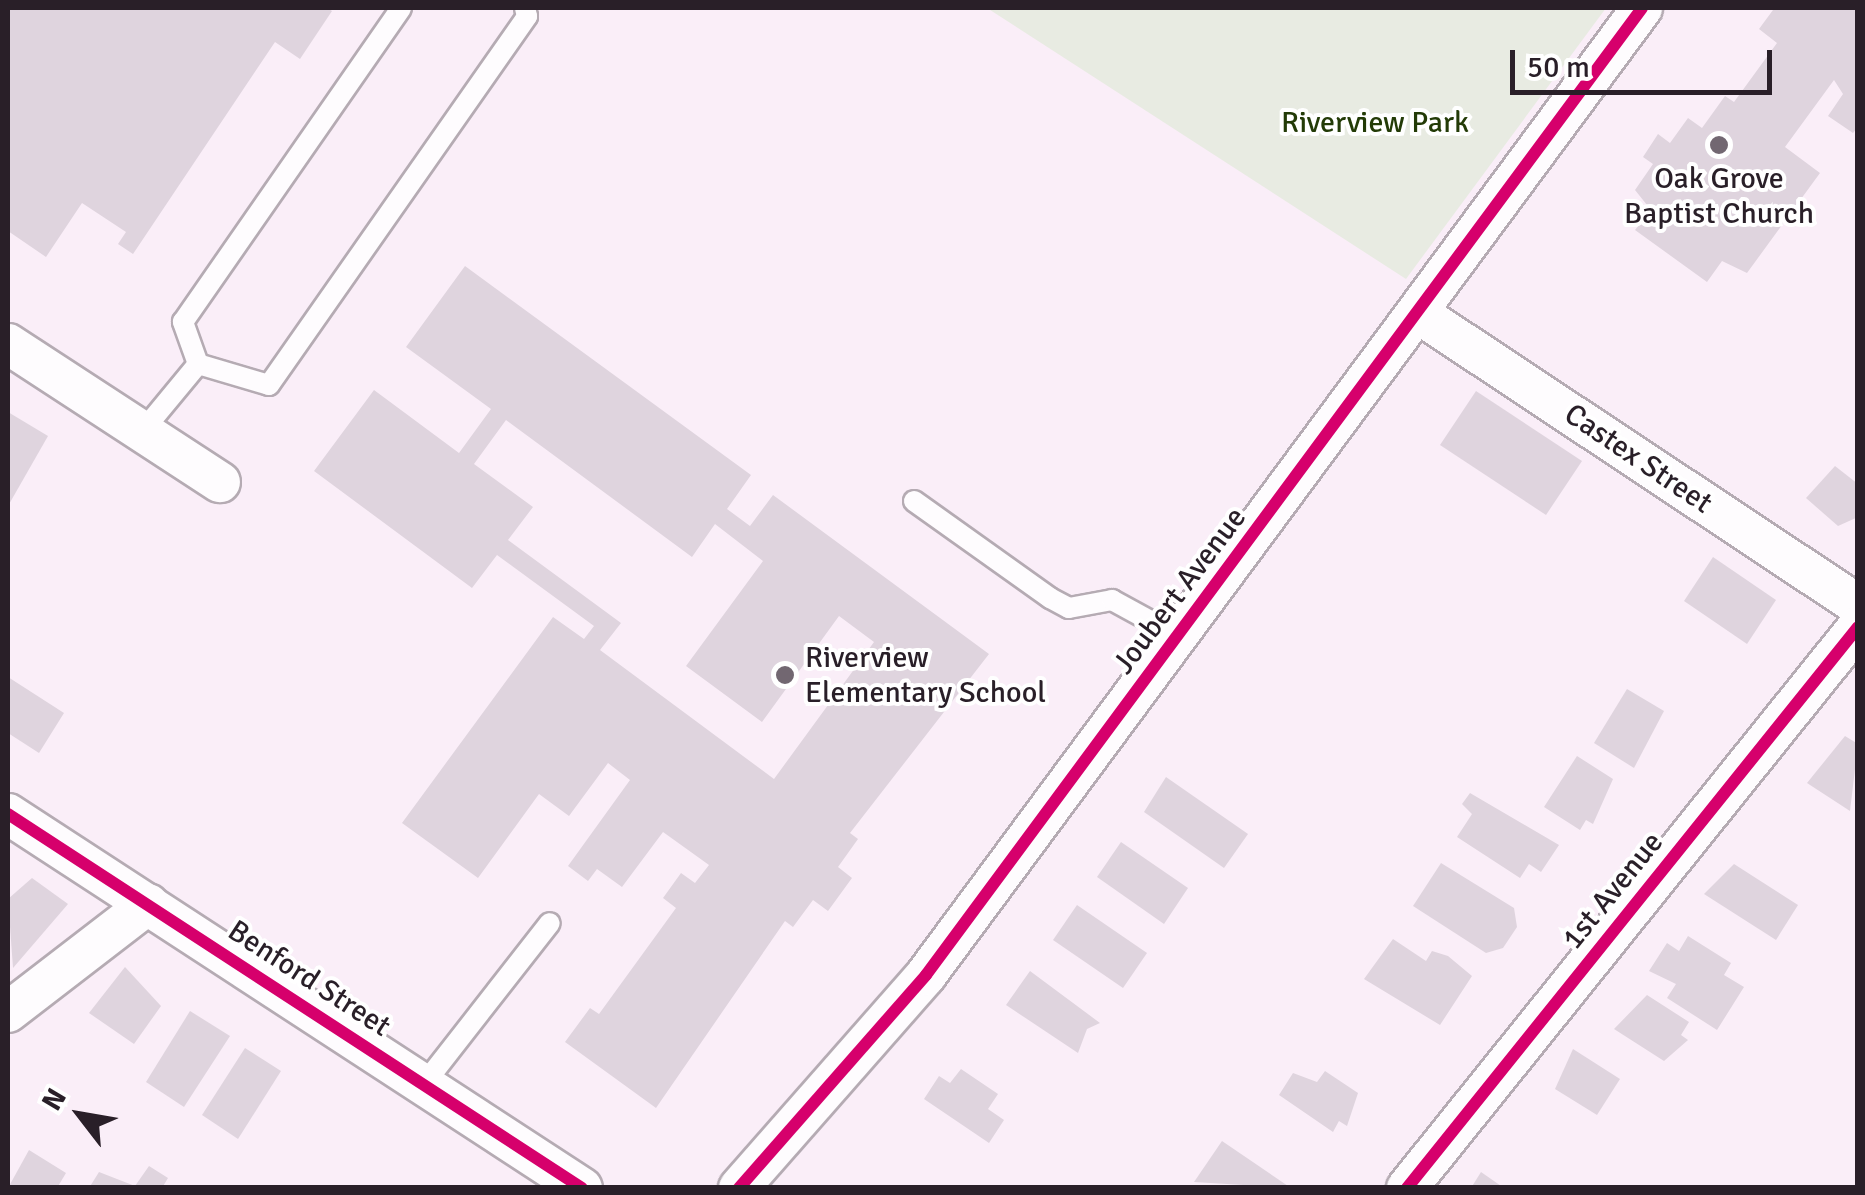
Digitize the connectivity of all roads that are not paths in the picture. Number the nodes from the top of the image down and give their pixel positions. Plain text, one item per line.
1 (402, 8) edge
2 (525, 8) edge
3 (1642, 8) edge
4 (1418, 312) junction
5 (8, 344) edge
6 (198, 364) junction
7 (141, 433) junction
8 (220, 482) dead end
9 (914, 501) dead end
10 (1858, 605) edge
11 (1858, 626) edge
12 (1178, 636) junction
13 (8, 814) edge
14 (148, 904) junction
15 (550, 923) dead end
16 (8, 1012) edge
17 (424, 1084) junction
18 (582, 1188) edge
19 (739, 1188) edge
20 (1407, 1188) edge

1 - 6 lane
2 - 6 lane
3 - 4 street, Joubert Avenue
4 - 10 street, Castex Street
4 - 12 street, Joubert Avenue
5 - 7 street
6 - 7 lane
7 - 8 street
9 - 12 lane
11 - 20 street, 1st Avenue
12 - 19 street, Joubert Avenue
13 - 14 street, Benford Street
14 - 16 street
14 - 17 street, Benford Street
15 - 17 lane
17 - 18 street, Benford Street

